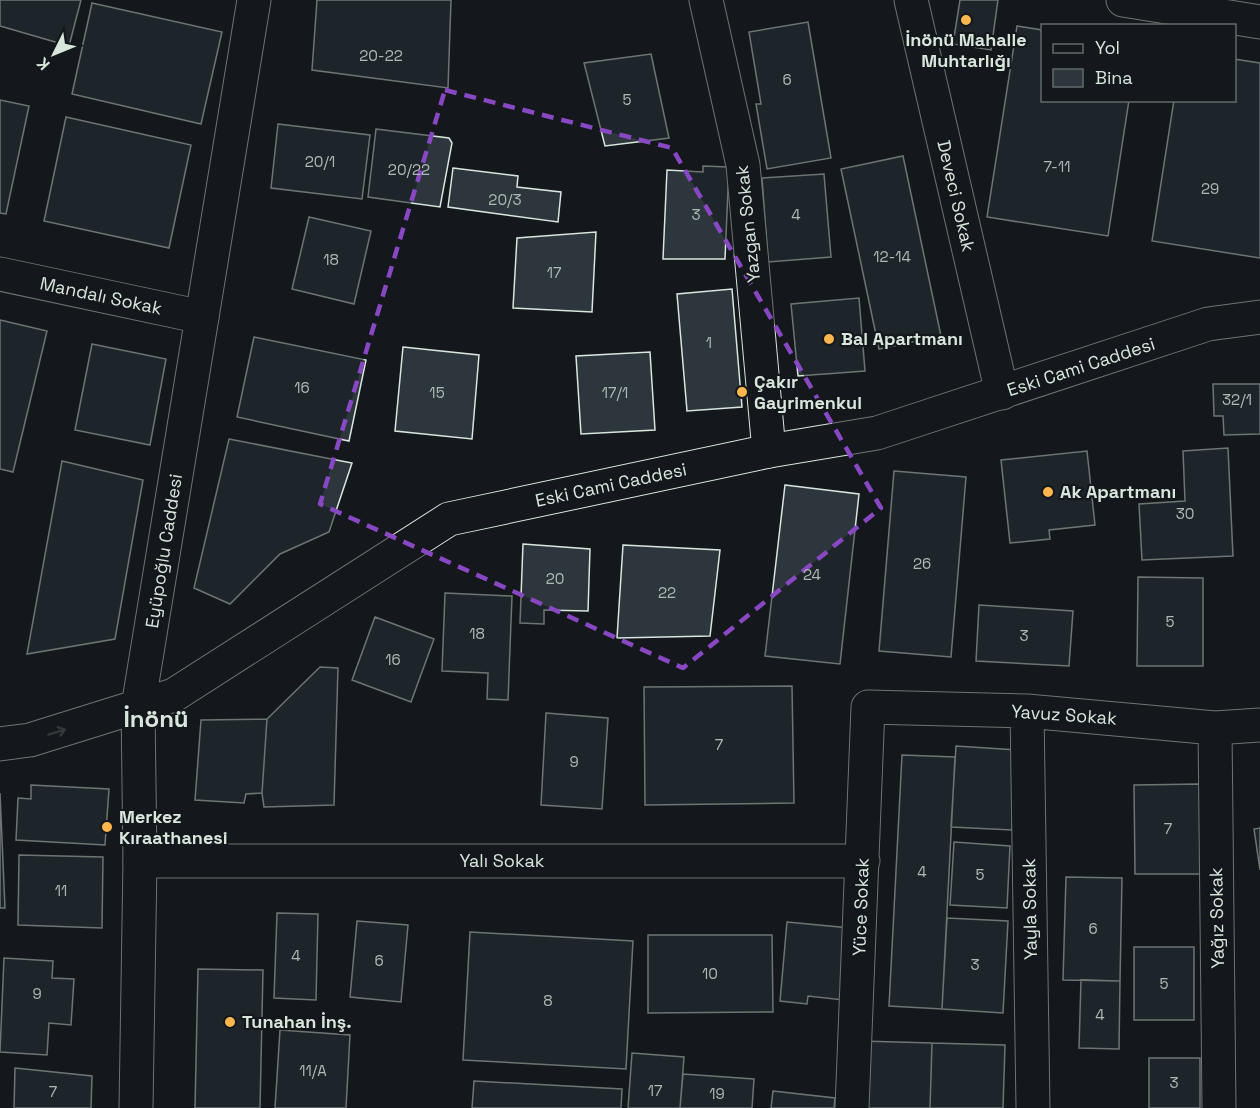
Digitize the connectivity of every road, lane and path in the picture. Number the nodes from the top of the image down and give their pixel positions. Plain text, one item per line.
1 (253, 0) edge
2 (706, 0) edge
3 (911, 0) edge
4 (1123, 0) edge
5 (1260, 22) edge
6 (0, 274) edge
7 (202, 317) junction
8 (1260, 317) edge
9 (1002, 393) junction
10 (769, 451) junction
11 (138, 706) junction
12 (868, 707) joint
13 (1027, 711) junction
14 (1260, 724) edge
15 (1215, 728) junction
16 (0, 744) edge
17 (140, 861) junction
18 (863, 861) junction
19 (136, 1108) edge
20 (852, 1108) edge
21 (1033, 1108) edge
22 (1219, 1108) edge

1 - 7 street, Eyüpoğlu Caddesi
2 - 10 street, Yazgan Sokak
3 - 9 street, Deveci Sokak
4 - 5 street
6 - 7 street, Mandalı Sokak
7 - 11 street, Eyüpoğlu Caddesi
8 - 9 street, Eski Cami Caddesi
9 - 10 street, Eski Cami Caddesi
10 - 11 street, Eski Cami Caddesi
16 -> 11 street, Eski Cami Caddesi
11 - 17 street, Eyüpoğlu Caddesi
12 - 13 street, Yavuz Sokak
12 - 18 street, Yüce Sokak
13 - 15 street, Yavuz Sokak
13 - 21 street, Yayla Sokak
14 - 15 street, Yavuz Sokak
15 - 22 street, Yağız Sokak
17 - 18 street, Yalı Sokak
17 - 19 street, Eyüpoğlu Caddesi
18 - 20 street, Yüce Sokak

